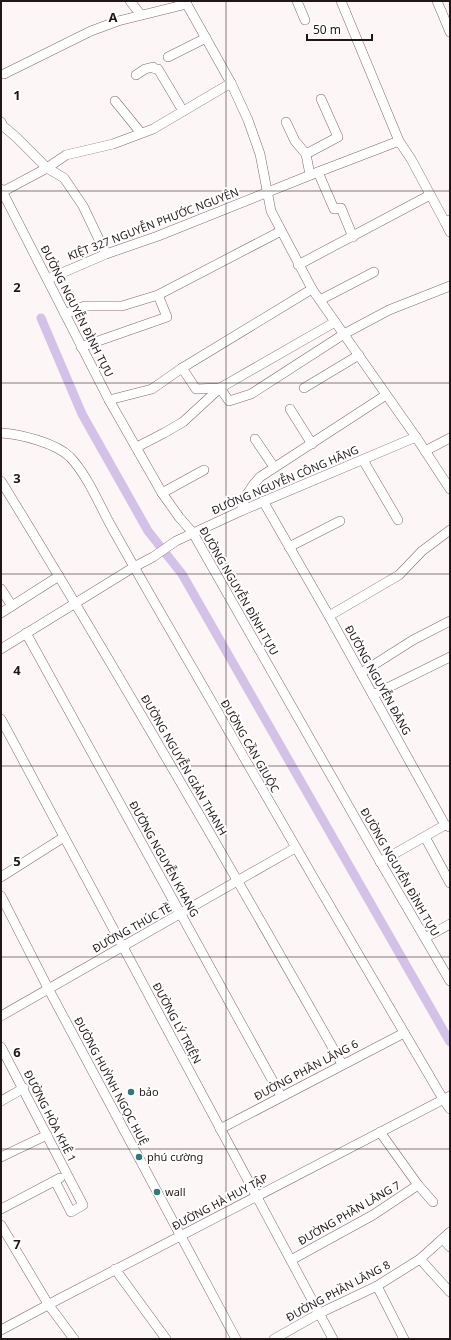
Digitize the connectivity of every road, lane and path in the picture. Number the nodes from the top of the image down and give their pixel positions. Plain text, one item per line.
1 (130, 1) edge
2 (297, 1) edge
3 (341, 1) edge
4 (437, 1) edge
5 (186, 3) edge
6 (141, 15) junction
7 (305, 20) dead end
8 (450, 32) edge
9 (206, 38) junction
10 (168, 57) dead end
11 (2, 73) edge
12 (136, 75) dead end
13 (231, 84) junction
14 (321, 99) dead end
15 (115, 101) dead end
16 (183, 111) junction
17 (1, 122) edge
18 (286, 122) dead end
19 (141, 133) junction
20 (399, 142) junction
21 (306, 154) junction
22 (47, 168) junction
23 (314, 174) junction
24 (2, 190) edge
25 (267, 192) junction
26 (430, 195) junction
27 (447, 221) edge
28 (281, 231) junction
29 (450, 232) edge
30 (353, 237) junction
31 (106, 254) junction
32 (298, 265) junction
33 (374, 272) dead end
34 (48, 279) junction
35 (450, 286) edge
36 (312, 289) junction
37 (158, 295) junction
38 (320, 300) junction
39 (65, 314) junction
40 (335, 322) junction
41 (344, 334) junction
42 (81, 347) junction
43 (359, 355) junction
44 (182, 368) junction
45 (220, 388) junction
46 (304, 388) dead end
47 (386, 395) junction
48 (109, 400) junction
49 (290, 410) dead end
50 (1, 433) edge
51 (416, 436) junction
52 (255, 438) dead end
53 (450, 438) edge
54 (312, 444) junction
55 (137, 447) junction
56 (425, 451) junction
57 (363, 460) junction
58 (274, 467) junction
59 (204, 470) dead end
60 (1, 481) edge
61 (450, 489) edge
62 (162, 493) junction
63 (263, 501) junction
64 (241, 511) junction
65 (398, 520) dead end
66 (340, 521) dead end
67 (450, 530) edge
68 (193, 533) junction
69 (289, 547) junction
70 (134, 567) junction
71 (59, 576) junction
72 (1, 589) edge
73 (76, 602) junction
74 (12, 606) junction
75 (1, 613) edge
76 (329, 616) junction
77 (450, 621) edge
78 (26, 633) junction
79 (1, 649) edge
80 (450, 657) edge
81 (360, 673) junction
82 (373, 695) junction
83 (1, 719) edge
84 (447, 826) edge
85 (64, 836) junction
86 (425, 837) junction
87 (295, 848) junction
88 (380, 862) junction
89 (1, 877) edge
90 (238, 880) junction
91 (450, 883) edge
92 (1, 896) edge
93 (180, 914) junction
94 (450, 924) edge
95 (424, 938) junction
96 (122, 946) junction
97 (450, 981) edge
98 (49, 990) junction
99 (1, 1016) edge
100 (404, 1033) junction
101 (1, 1047) edge
102 (342, 1064) junction
103 (24, 1088) junction
104 (281, 1096) junction
105 (446, 1098) edge
106 (1, 1100) edge
107 (450, 1109) edge
108 (220, 1129) junction
109 (380, 1132) junction
110 (47, 1135) junction
111 (1, 1157) edge
112 (67, 1174) junction
113 (55, 1180) junction
114 (418, 1185) junction
115 (256, 1196) junction
116 (433, 1202) dead end
117 (1, 1209) edge
118 (1, 1225) edge
119 (450, 1232) edge
120 (181, 1235) junction
121 (442, 1239) junction
122 (450, 1247) edge
123 (420, 1259) junction
124 (291, 1260) junction
125 (115, 1269) junction
126 (377, 1286) junction
127 (450, 1292) edge
128 (48, 1304) junction
129 (320, 1313) junction
130 (1, 1330) edge
131 (74, 1339) edge
132 (166, 1339) edge
133 (236, 1339) edge
134 (274, 1339) edge
135 (333, 1339) edge
136 (404, 1339) edge

1 - 6 street
2 - 7 street
3 - 20 street
4 - 8 street
5 - 6 street
5 - 9 street
6 - 11 street
9 - 10 street
9 - 13 street
12 - 16 street
13 - 16 street
13 - 25 street
14 - 21 street
15 - 19 street
16 - 19 street
17 - 22 street
18 - 21 street
19 - 22 street
20 - 23 street, KIỆT 327 NGUYỄN PHƯỚC NGUYÊN
20 - 26 street
21 - 23 street
22 - 24 street
22 - 31 street
23 - 25 street, KIỆT 327 NGUYỄN PHƯỚC NGUYÊN
23 - 30 street
24 - 34 street, ĐƯỜNG NGUYỄN ĐÌNH TỰU
25 - 28 street
25 - 31 street, KIỆT 327 NGUYỄN PHƯỚC NGUYÊN
26 - 27 street
26 - 30 street
27 - 29 street
28 - 32 street
28 - 37 street
30 - 32 street
31 - 34 street, KIỆT 327 NGUYỄN PHƯỚC NGUYÊN
32 - 36 street
33 - 38 street
34 - 39 street, ĐƯỜNG NGUYỄN ĐÌNH TỰU
35 - 41 street
36 - 38 street
36 - 44 street
37 - 39 street
37 - 42 street
38 - 40 street
39 - 42 street, ĐƯỜNG NGUYỄN ĐÌNH TỰU
40 - 41 street
40 - 45 street
41 - 43 street
41 - 45 street
42 - 48 street, ĐƯỜNG NGUYỄN ĐÌNH TỰU
43 - 46 street
43 - 47 street
44 - 45 street
44 - 48 street
45 - 55 street
47 - 51 street
47 - 54 street
48 - 55 street, ĐƯỜNG NGUYỄN ĐÌNH TỰU
49 - 54 street
50 - 70 street, ĐƯỜNG CẦN GIUỘC
51 - 56 street
51 - 57 street, ĐƯỜNG NGUYỄN CÔNG HÃNG
52 - 58 street
53 - 56 street
54 - 58 street
55 - 62 street, ĐƯỜNG NGUYỄN ĐÌNH TỰU
56 - 61 street
57 - 63 street, ĐƯỜNG NGUYỄN CÔNG HÃNG
57 - 65 street
58 - 64 street
59 - 62 street
60 - 71 street, ĐƯỜNG NGUYỄN GIẢN THANH
62 - 68 street, ĐƯỜNG NGUYỄN ĐÌNH TỰU
63 - 64 street, ĐƯỜNG NGUYỄN CÔNG HÃNG
63 - 69 street, ĐƯỜNG NGUYỄN ĐĂNG
64 - 68 street, ĐƯỜNG NGUYỄN CÔNG HÃNG
66 - 69 street
67 - 76 street
68 - 70 street, ĐƯỜNG NGUYỄN CÔNG HÃNG
68 - 88 street, ĐƯỜNG NGUYỄN ĐÌNH TỰU
69 - 76 street, ĐƯỜNG NGUYỄN ĐĂNG
70 - 73 street, ĐƯỜNG NGUYỄN CÔNG HÃNG
70 - 87 street, ĐƯỜNG CẦN GIUỘC
71 - 73 street, ĐƯỜNG NGUYỄN GIẢN THANH
71 - 74 street
72 - 74 street
73 - 78 street, ĐƯỜNG NGUYỄN CÔNG HÃNG
73 - 90 street, ĐƯỜNG NGUYỄN GIẢN THANH
74 - 75 street
76 - 81 street, ĐƯỜNG NGUYỄN ĐĂNG
77 - 81 street
78 - 79 street, ĐƯỜNG NGUYỄN CÔNG HÃNG
78 - 93 street, ĐƯỜNG NGUYỄN KHANG
80 - 82 street
81 - 82 street, ĐƯỜNG NGUYỄN ĐĂNG
82 - 84 street, ĐƯỜNG NGUYỄN ĐĂNG
83 - 85 street, ĐƯỜNG LÝ TRIỆN
84 - 86 street, ĐƯỜNG NGUYỄN ĐĂNG
85 - 89 street
85 - 96 street, ĐƯỜNG LÝ TRIỆN
86 - 88 street, ĐƯỜNG NGUYỄN ĐĂNG
86 - 91 street
87 - 90 street, ĐƯỜNG THÚC TỀ
87 - 100 street, ĐƯỜNG CẦN GIUỘC
88 - 95 street, ĐƯỜNG NGUYỄN ĐÌNH TỰU
90 - 93 street, ĐƯỜNG THÚC TỀ
90 - 102 street, ĐƯỜNG NGUYỄN GIẢN THANH
92 - 98 street, ĐƯỜNG HUỲNH NGỌC HUỆ
93 - 96 street, ĐƯỜNG THÚC TỀ
93 - 104 street, ĐƯỜNG NGUYỄN KHANG
94 - 95 street
95 - 97 street, ĐƯỜNG NGUYỄN ĐÌNH TỰU
96 - 98 street, ĐƯỜNG THÚC TỀ
96 - 108 street, ĐƯỜNG LÝ TRIỆN
98 - 99 street, ĐƯỜNG THÚC TỀ
98 - 120 street, ĐƯỜNG HUỲNH NGỌC HUỆ
100 - 102 street, ĐƯỜNG PHẦN LĂNG 6
100 - 105 street, ĐƯỜNG CẦN GIUỘC
101 - 103 street, ĐƯỜNG HÒA KHÊ 1
102 - 104 street, ĐƯỜNG PHẦN LĂNG 6
103 - 106 street
103 - 110 street, ĐƯỜNG HÒA KHÊ 1
104 - 108 street, ĐƯỜNG PHẦN LĂNG 6
105 - 107 street, ĐƯỜNG CẦN GIUỘC
105 - 109 street, ĐƯỜNG HÀ HUY TẬP
108 - 115 street, ĐƯỜNG LÝ TRIỆN
109 - 114 street, ĐƯỜNG PHẦN LĂNG 7
109 - 115 street, ĐƯỜNG HÀ HUY TẬP
110 - 111 street
110 - 112 street, ĐƯỜNG HÒA KHÊ 1
112 - 113 street, ĐƯỜNG HÒA KHÊ 1
112 - 113 street, ĐƯỜNG HÒA KHÊ 1
113 - 117 street, ĐƯỜNG HÒA KHÊ 1
114 - 116 street, ĐƯỜNG PHẦN LĂNG 7
114 - 124 street, ĐƯỜNG PHẦN LĂNG 7
115 - 120 street, ĐƯỜNG HÀ HUY TẬP
115 - 124 street, ĐƯỜNG LÝ TRIỆN
118 - 128 street
119 - 121 street, ĐƯỜNG PHẦN LĂNG 8
120 - 125 street, ĐƯỜNG HÀ HUY TẬP
120 - 133 street, ĐƯỜNG HUỲNH NGỌC HUỆ
121 - 122 street
121 - 123 street, ĐƯỜNG PHẦN LĂNG 8
123 - 126 street, ĐƯỜNG PHẦN LĂNG 8
123 - 127 street
124 - 129 street, ĐƯỜNG LÝ TRIỆN
125 - 128 street, ĐƯỜNG HÀ HUY TẬP
125 - 132 street
126 - 129 street, ĐƯỜNG PHẦN LĂNG 8
126 - 136 street
128 - 130 street, ĐƯỜNG HÀ HUY TẬP
128 - 131 street
129 - 134 street, ĐƯỜNG PHẦN LĂNG 8
129 - 135 street, ĐƯỜNG LÝ TRIỆN

